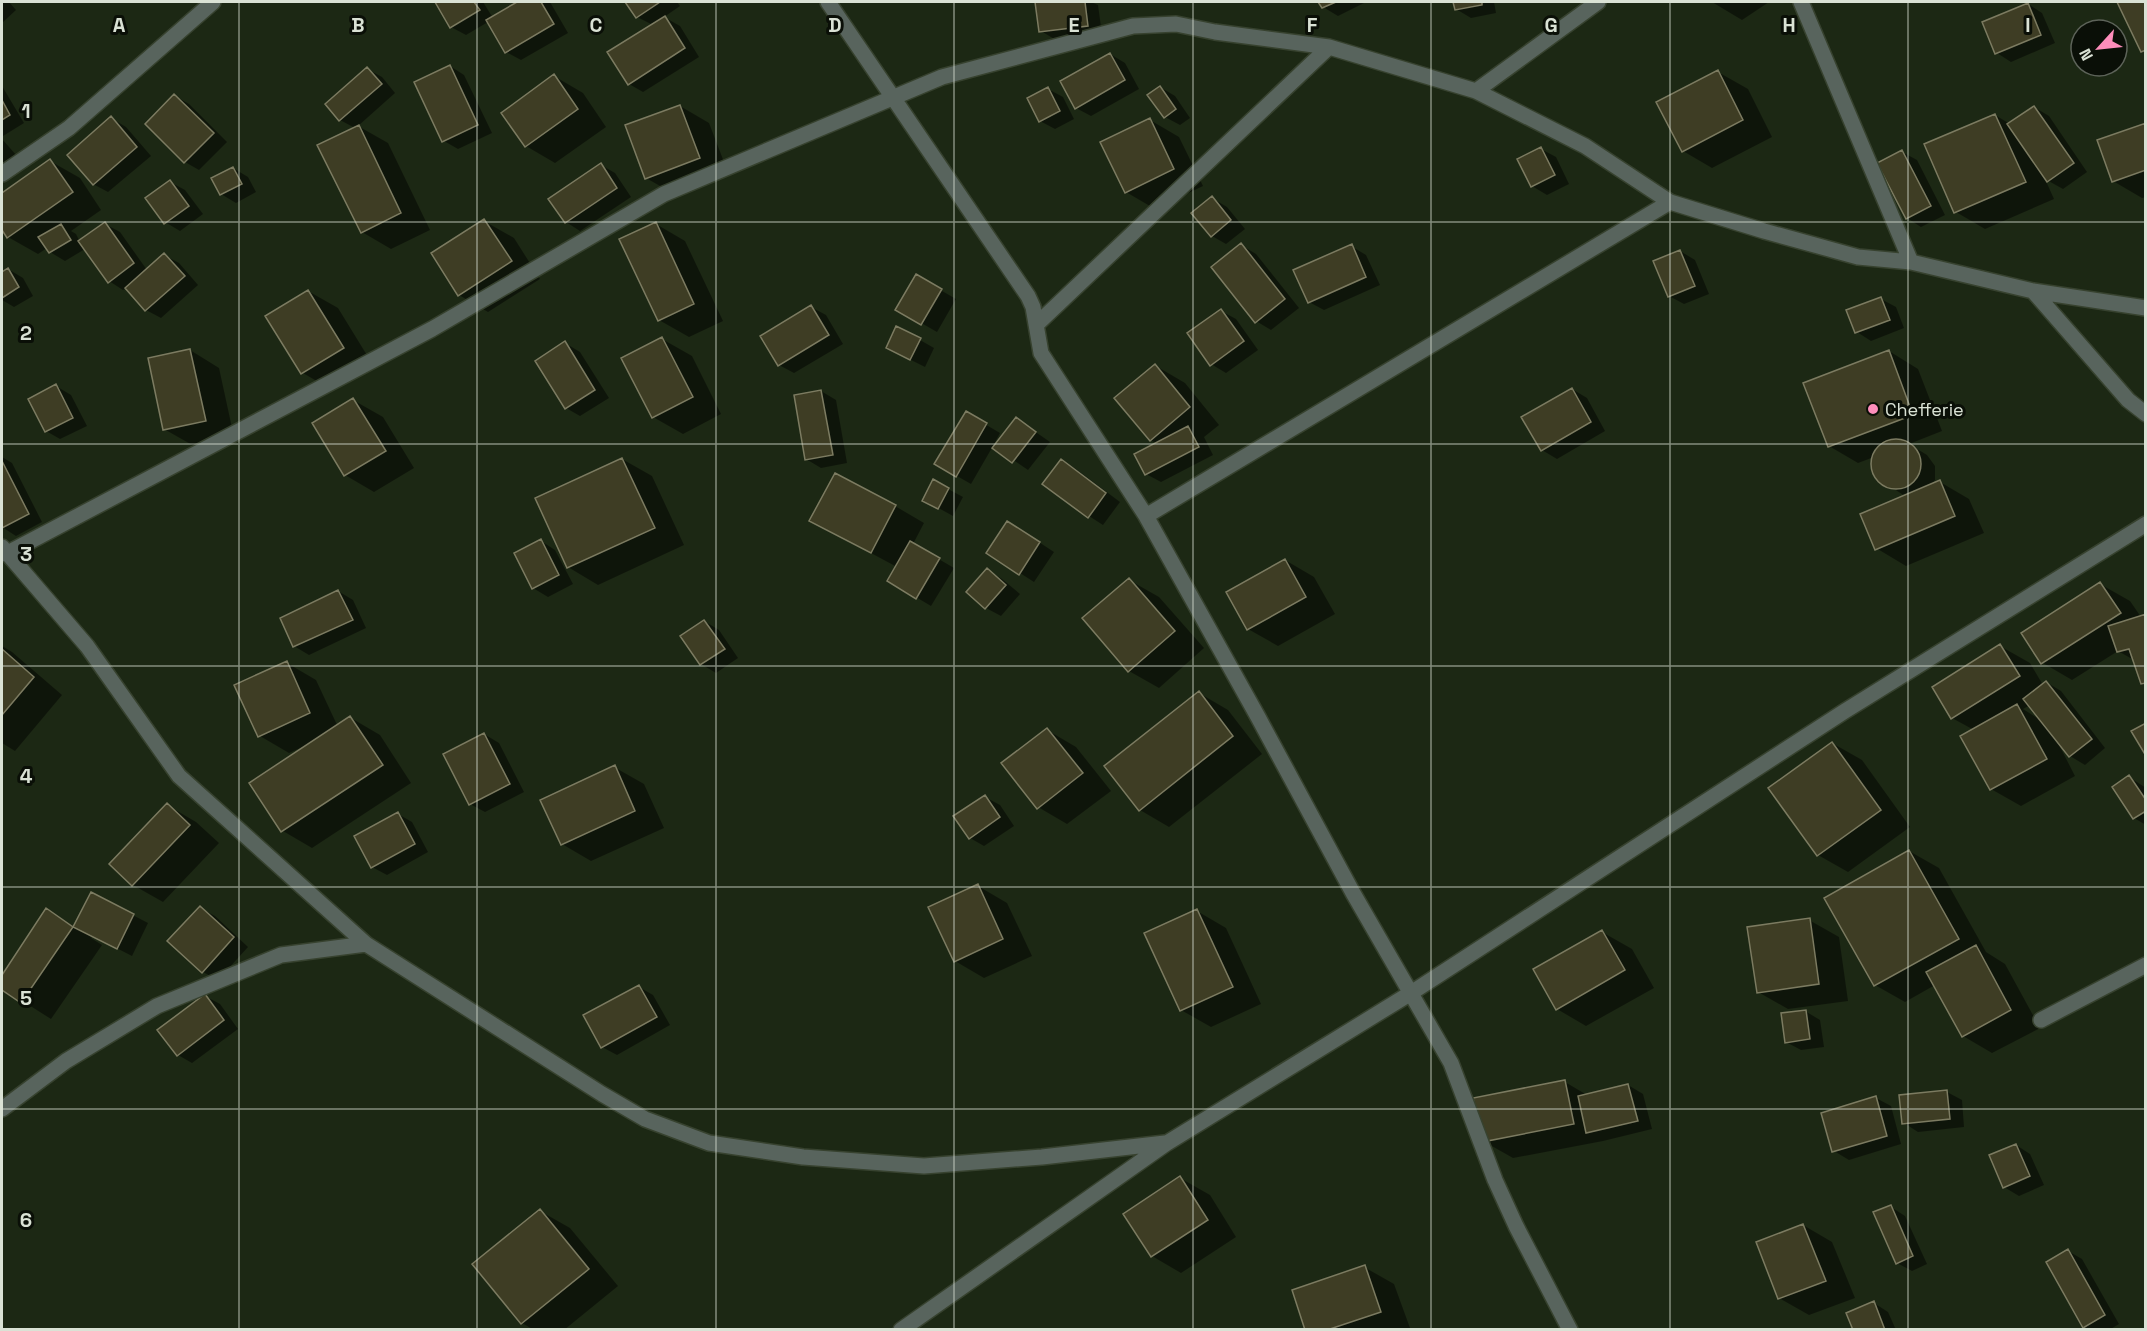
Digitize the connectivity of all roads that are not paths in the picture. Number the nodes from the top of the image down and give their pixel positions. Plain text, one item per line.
1 (213, 2) edge
2 (828, 2) edge
3 (1598, 2) edge
4 (1800, 2) edge
5 (1329, 47) junction
6 (1476, 91) junction
7 (894, 97) junction
8 (2, 174) edge
9 (1671, 202) junction
10 (1911, 262) junction
11 (2033, 291) junction
12 (2145, 308) edge
13 (1036, 325) junction
14 (2145, 414) edge
15 (1146, 516) junction
16 (2145, 524) edge
17 (4, 551) edge
18 (366, 944) junction
19 (2145, 965) edge
20 (1411, 993) junction
21 (2041, 1020) dead end
22 (2, 1109) edge
23 (1167, 1143) junction
24 (901, 1329) edge
25 (1570, 1329) edge

1 - 8 street
2 - 7 street
3 - 6 street
4 - 10 street
5 - 6 street
5 - 7 street
5 - 13 street
6 - 9 street
7 - 13 street
7 - 17 street
9 - 10 street
9 - 15 street
10 - 11 street
11 - 12 street
11 - 14 street
13 - 15 street
15 - 20 street
16 - 20 street
17 - 18 street
18 - 22 street
18 - 23 street
19 - 21 street
20 - 23 street
20 - 25 street
23 - 24 street

